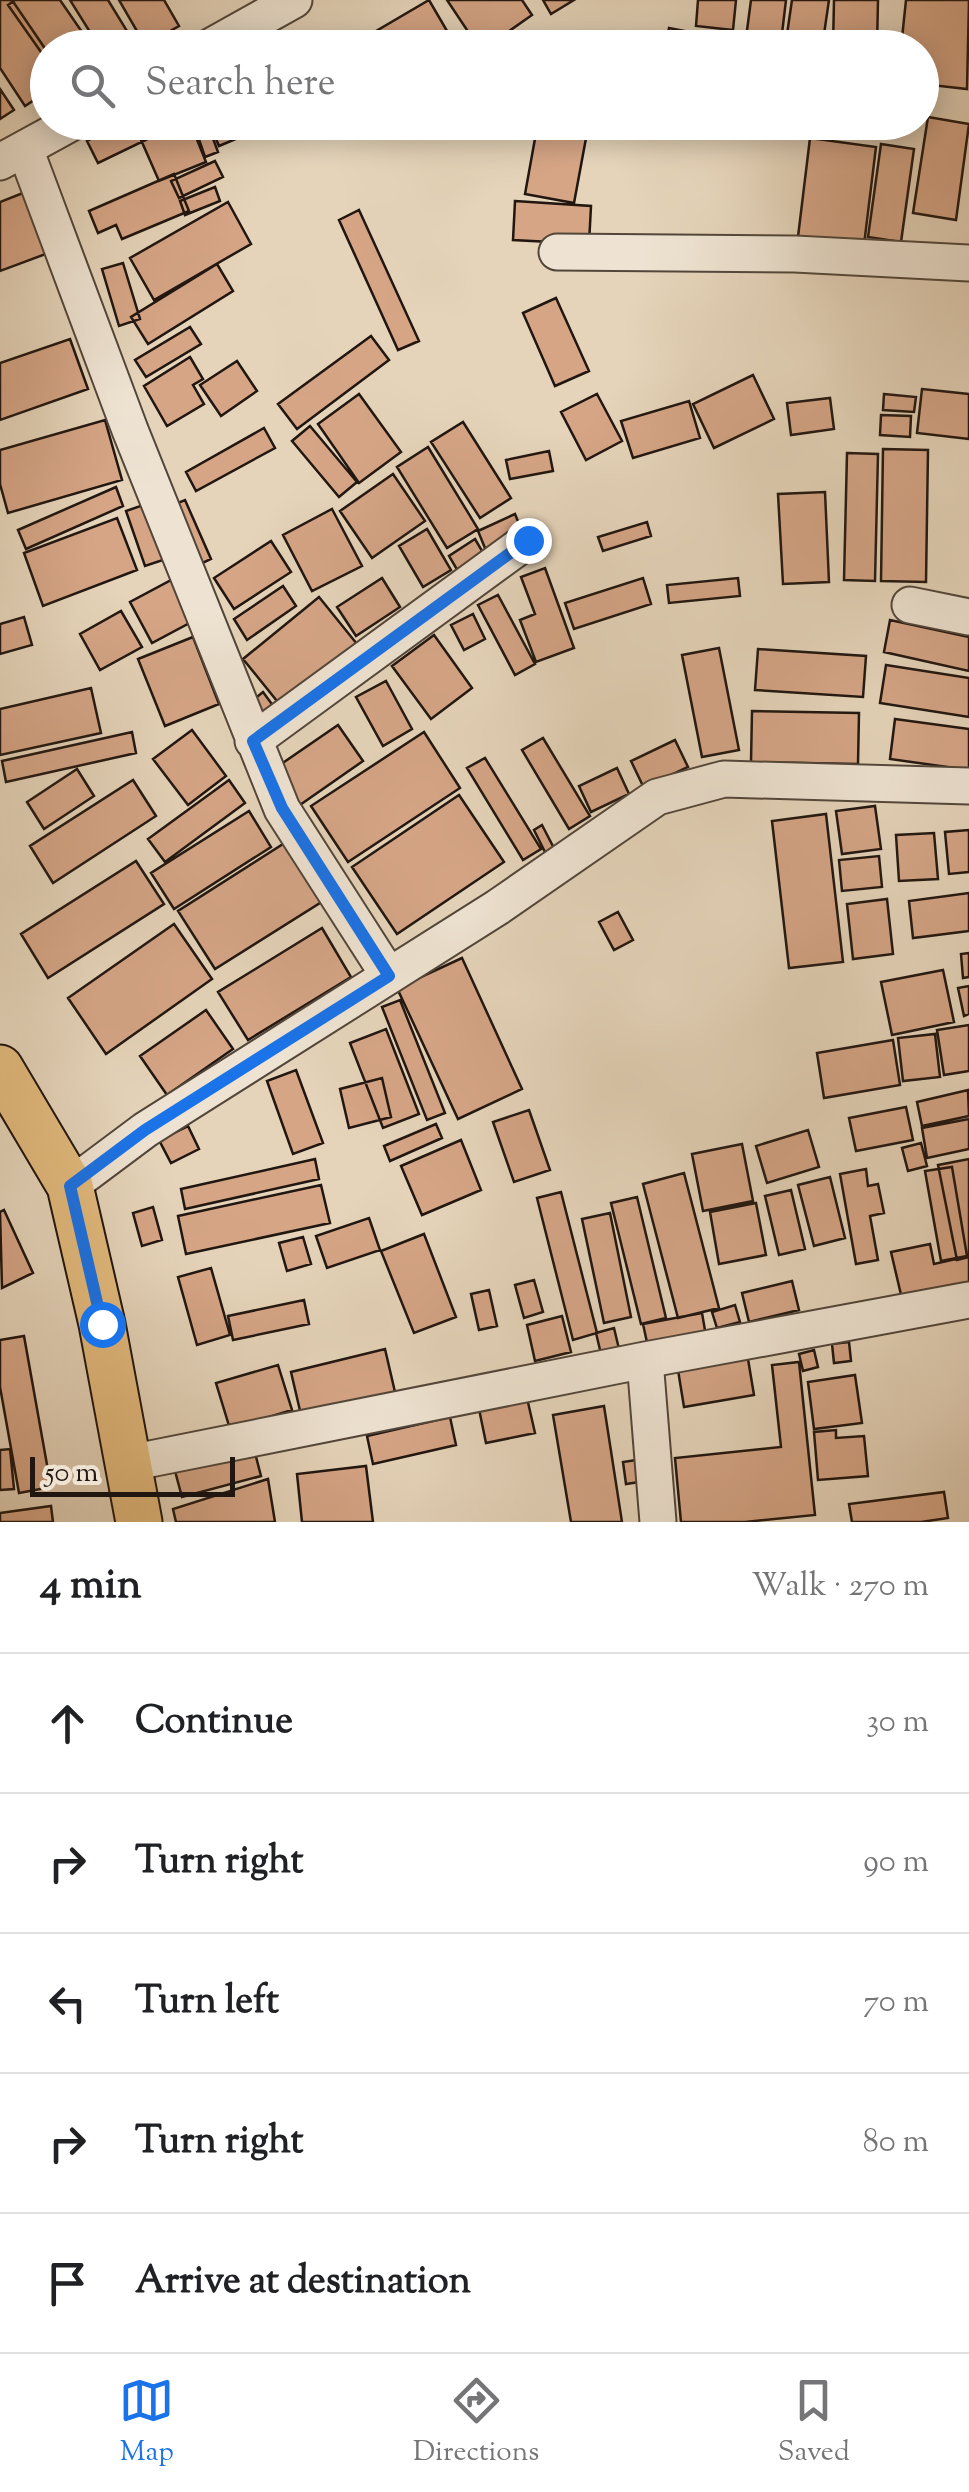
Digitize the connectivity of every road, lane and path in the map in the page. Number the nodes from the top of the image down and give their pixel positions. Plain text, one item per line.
1 (294, 0) edge
2 (240, 30) edge
3 (41, 140) edge
4 (12, 156) edge
5 (557, 252) dead end
6 (969, 263) edge
7 (528, 540) dead end
8 (910, 605) dead end
9 (969, 618) edge
10 (253, 741) junction
11 (969, 786) edge
12 (389, 976) junction
13 (0, 1068) edge
14 (70, 1186) junction
15 (969, 1300) edge
16 (646, 1360) junction
17 (130, 1463) junction
18 (139, 1522) edge
19 (658, 1522) edge

1 - 2 street
3 - 4 street
4 - 10 street
5 - 6 street
7 - 10 street
8 - 9 street
10 - 12 street
11 - 12 street
12 - 14 street
13 - 14 main road
14 - 17 main road
15 - 16 street
16 - 17 street
16 - 19 street
17 - 18 main road

